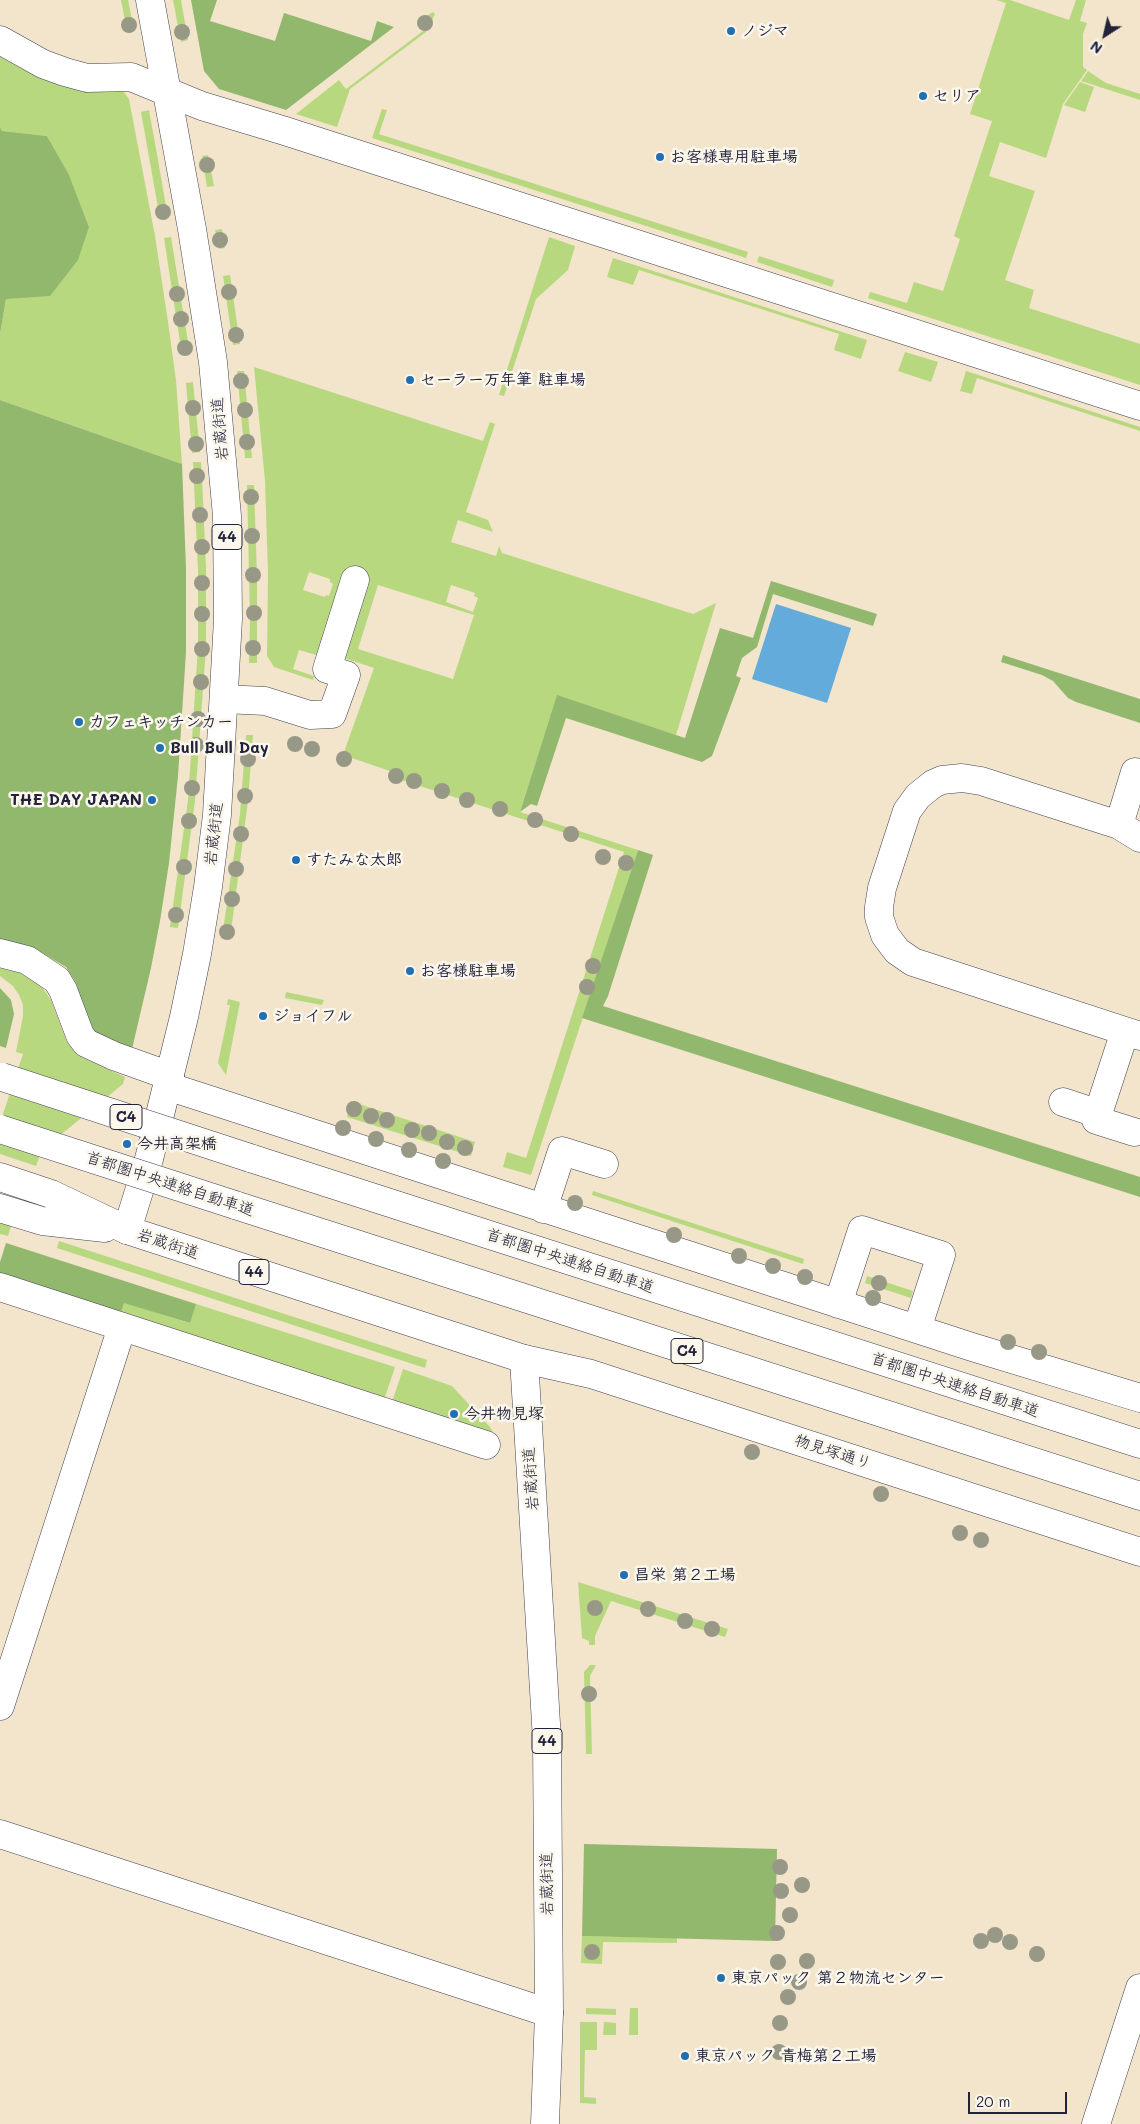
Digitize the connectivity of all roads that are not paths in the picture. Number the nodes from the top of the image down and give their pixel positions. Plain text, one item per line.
1 (150, 0) edge
2 (0, 40) edge
3 (167, 92) junction
4 (1140, 406) edge
5 (355, 580) dead end
6 (224, 699) junction
7 (1135, 772) dead end
8 (1129, 831) edge
9 (0, 953) edge
10 (1132, 1033) edge
11 (1, 1077) edge
12 (168, 1081) junction
13 (1063, 1102) dead end
14 (1099, 1114) junction
15 (0, 1129) edge
16 (1134, 1132) dead end
17 (604, 1164) dead end
18 (0, 1177) edge
19 (0, 1208) edge
20 (543, 1209) junction
21 (127, 1230) junction
22 (0, 1288) edge
23 (838, 1304) junction
24 (122, 1327) junction
25 (917, 1329) junction
26 (524, 1358) junction
27 (1140, 1398) edge
28 (1140, 1444) edge
29 (486, 1445) dead end
30 (1140, 1496) edge
31 (1140, 1552) edge
32 (0, 1706) edge
33 (0, 1834) edge
34 (1140, 1988) edge
35 (549, 2013) junction
36 (545, 2124) edge
37 (1096, 2124) edge

1 - 3 main road, 岩蔵街道 / 44
2 - 3 main road
3 - 4 main road
3 - 6 main road, 岩蔵街道 / 44
5 - 6 main road
6 - 12 main road, 岩蔵街道 / 44
7 - 8 main road
8 - 10 main road
9 - 12 main road
10 - 14 main road
11 - 28 main road, 首都圏中央連絡自動車道 / C4, bridge
12 - 20 main road
12 - 21 main road, 岩蔵街道 / 44
13 - 14 main road
14 - 16 main road
15 - 30 main road, 首都圏中央連絡自動車道 / C4, bridge
17 - 20 main road
18 - 21 main road
19 - 21 main road
20 - 23 main road
21 - 26 main road, 岩蔵街道 / 44
22 - 24 main road
23 - 25 main road
23 - 25 main road
24 - 29 main road
24 - 32 main road
25 - 27 main road
26 - 31 main road, 物見塚通り
26 - 35 main road, 岩蔵街道 / 44
33 - 35 main road
34 - 37 main road
35 - 36 main road, 岩蔵街道 / 44

